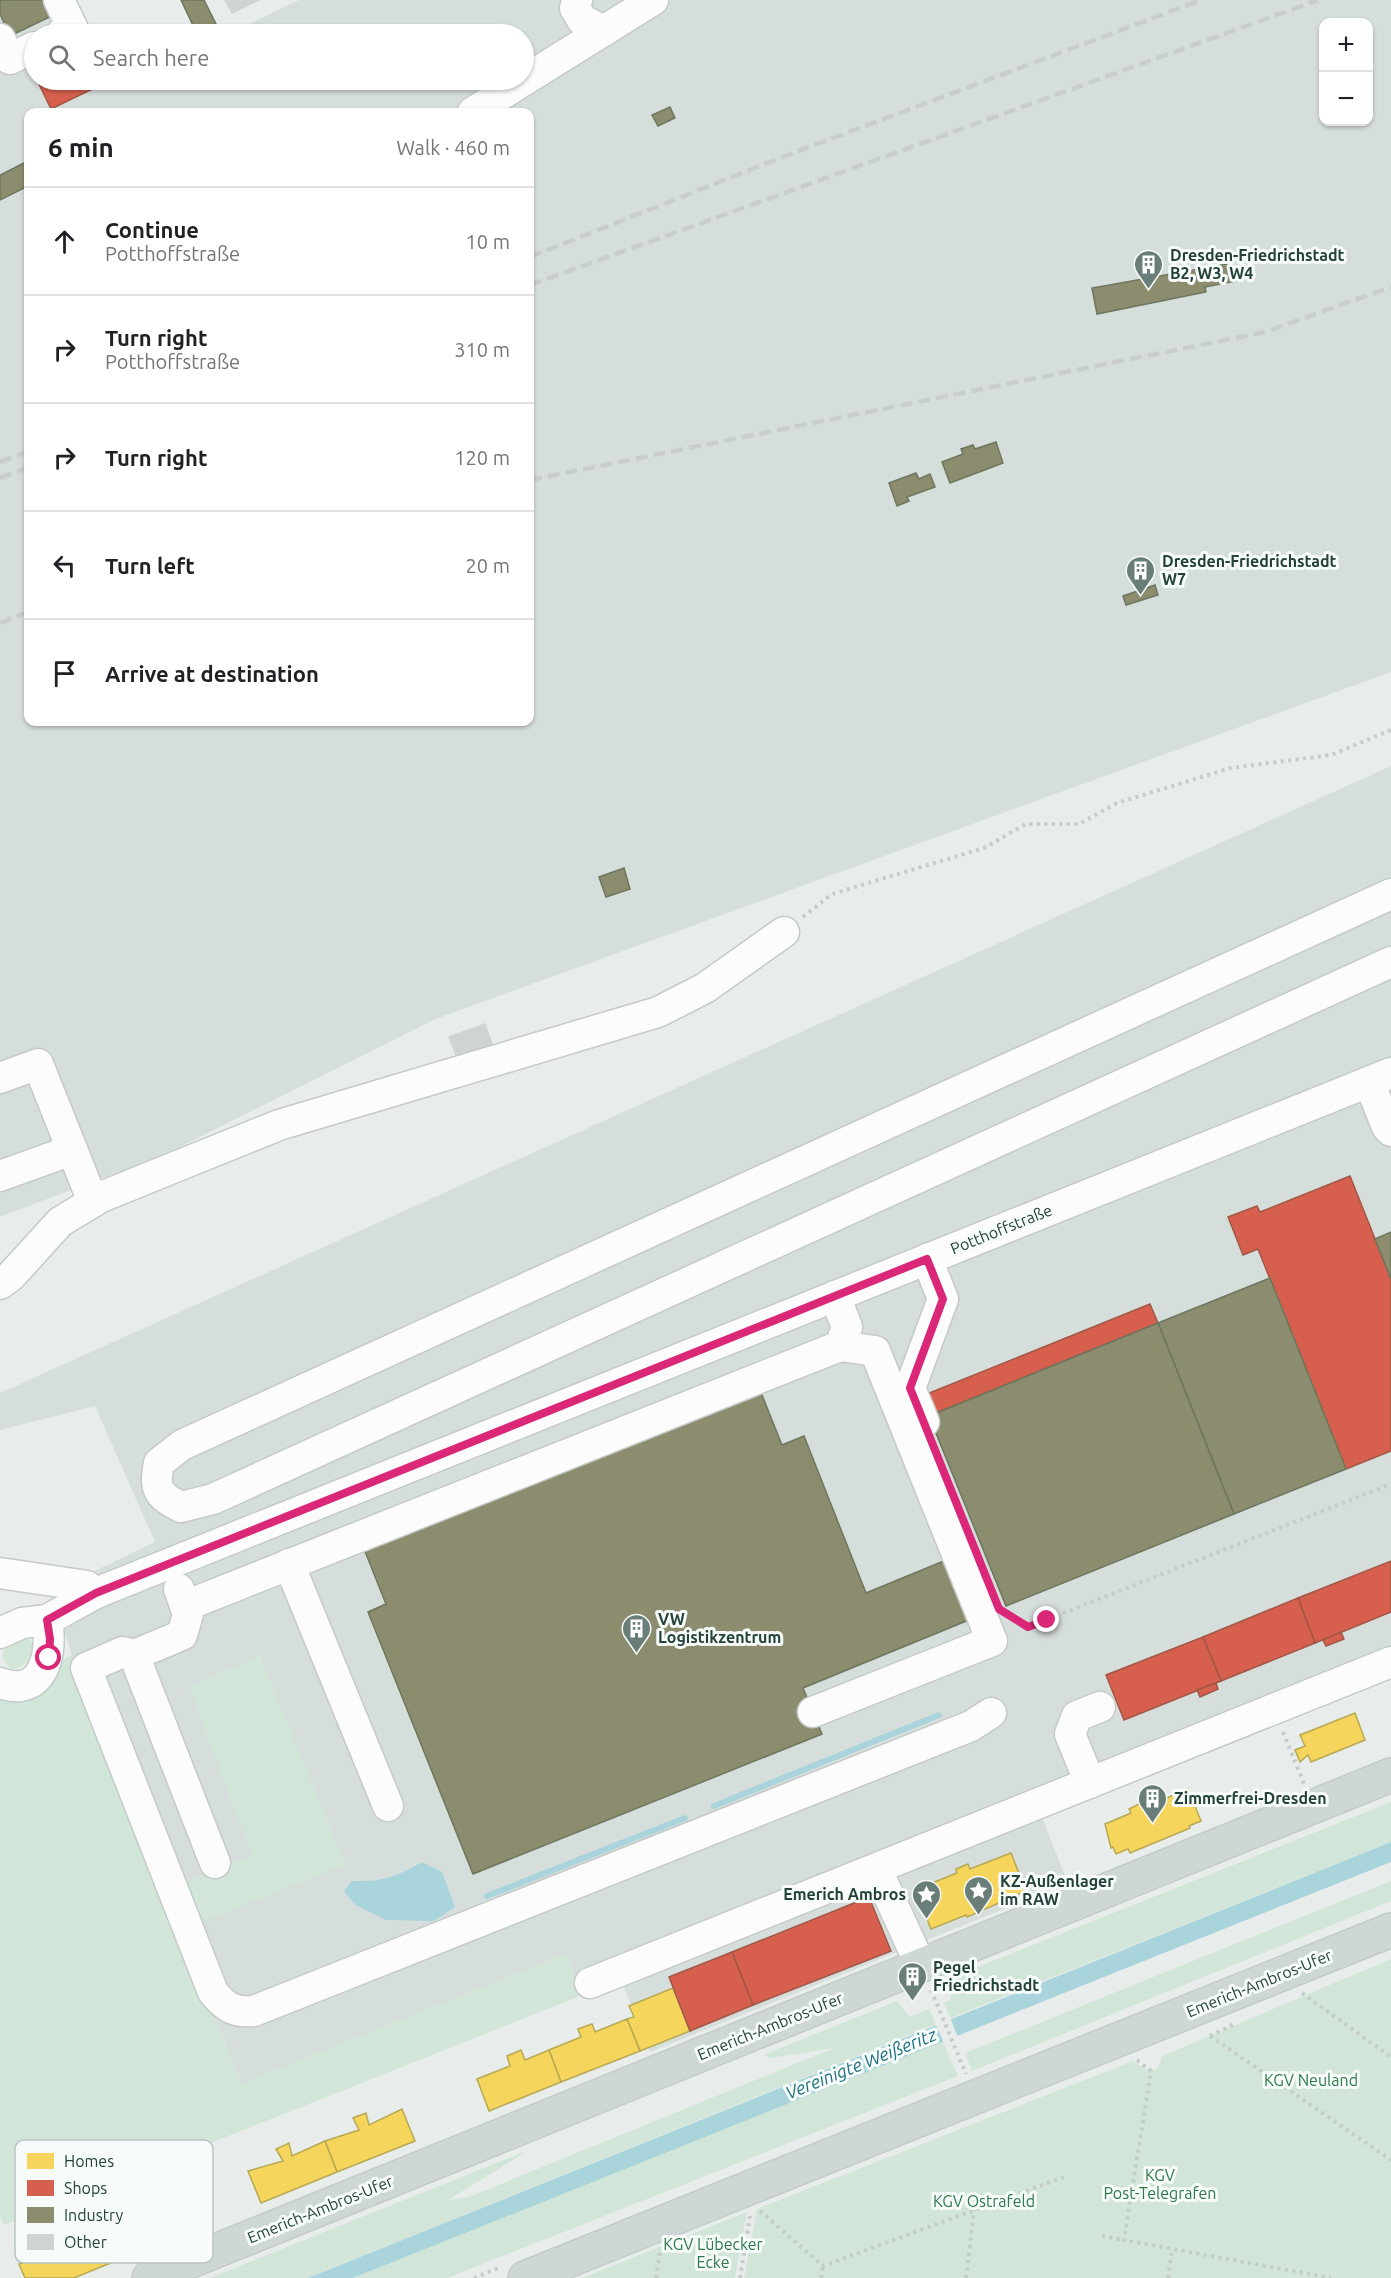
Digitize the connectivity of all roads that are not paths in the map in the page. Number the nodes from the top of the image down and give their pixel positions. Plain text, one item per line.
1 (59, 0) edge
2 (577, 0) edge
3 (653, 0) edge
4 (71, 24) edge
5 (604, 31) junction
6 (0, 39) edge
7 (24, 52) edge
8 (534, 74) edge
9 (509, 90) edge
10 (479, 108) edge
11 (1391, 894) edge
12 (784, 932) road end
13 (1391, 962) edge
14 (0, 1078) edge
15 (1380, 1078) edge
16 (1391, 1131) edge
17 (72, 1150) junction
18 (0, 1176) edge
19 (93, 1202) junction
20 (927, 1259) junction
21 (0, 1284) edge
22 (835, 1296) junction
23 (840, 1346) junction
24 (169, 1564) junction
25 (289, 1564) junction
26 (0, 1572) edge
27 (96, 1593) junction
28 (185, 1606) junction
29 (999, 1609) road end
30 (47, 1620) junction
31 (0, 1633) edge
32 (134, 1655) junction
33 (1391, 1662) edge
34 (0, 1683) edge
35 (1100, 1707) dead end
36 (813, 1712) dead end
37 (991, 1713) dead end
38 (1391, 1775) edge
39 (1090, 1783) junction
40 (388, 1806) dead end
41 (215, 1863) dead end
42 (877, 1870) junction
43 (1391, 1930) edge
44 (925, 1975) junction
45 (590, 1983) dead end
46 (213, 2253) edge
47 (187, 2263) edge
48 (149, 2278) edge
49 (525, 2278) edge

1 - 4 street
2 - 5 street
3 - 5 street
5 - 8 street
6 - 7 street
9 - 10 street
11 - 13 street
12 - 19 street
14 - 17 street
15 - 16 street
15 - 20 street, Potthoffstraße
17 - 18 street
17 - 19 street
19 - 21 street
20 - 22 street, Potthoffstraße
20 - 29 street
22 - 23 street
22 - 24 street, Potthoffstraße
23 - 25 street
23 - 36 street
24 - 27 street, Potthoffstraße
24 - 28 street
25 - 28 street
25 - 40 street
26 - 27 street
27 - 30 street, Potthoffstraße
28 - 32 street
30 - 31 street, Potthoffstraße
30 - 34 street
32 - 37 street
32 - 41 street
33 - 39 street
35 - 39 street
38 - 44 main road, Emerich-Ambros-Ufer
39 - 42 street
42 - 44 street
42 - 45 street
43 - 49 main road, Emerich-Ambros-Ufer
44 - 46 main road, Emerich-Ambros-Ufer
47 - 48 main road, Emerich-Ambros-Ufer

